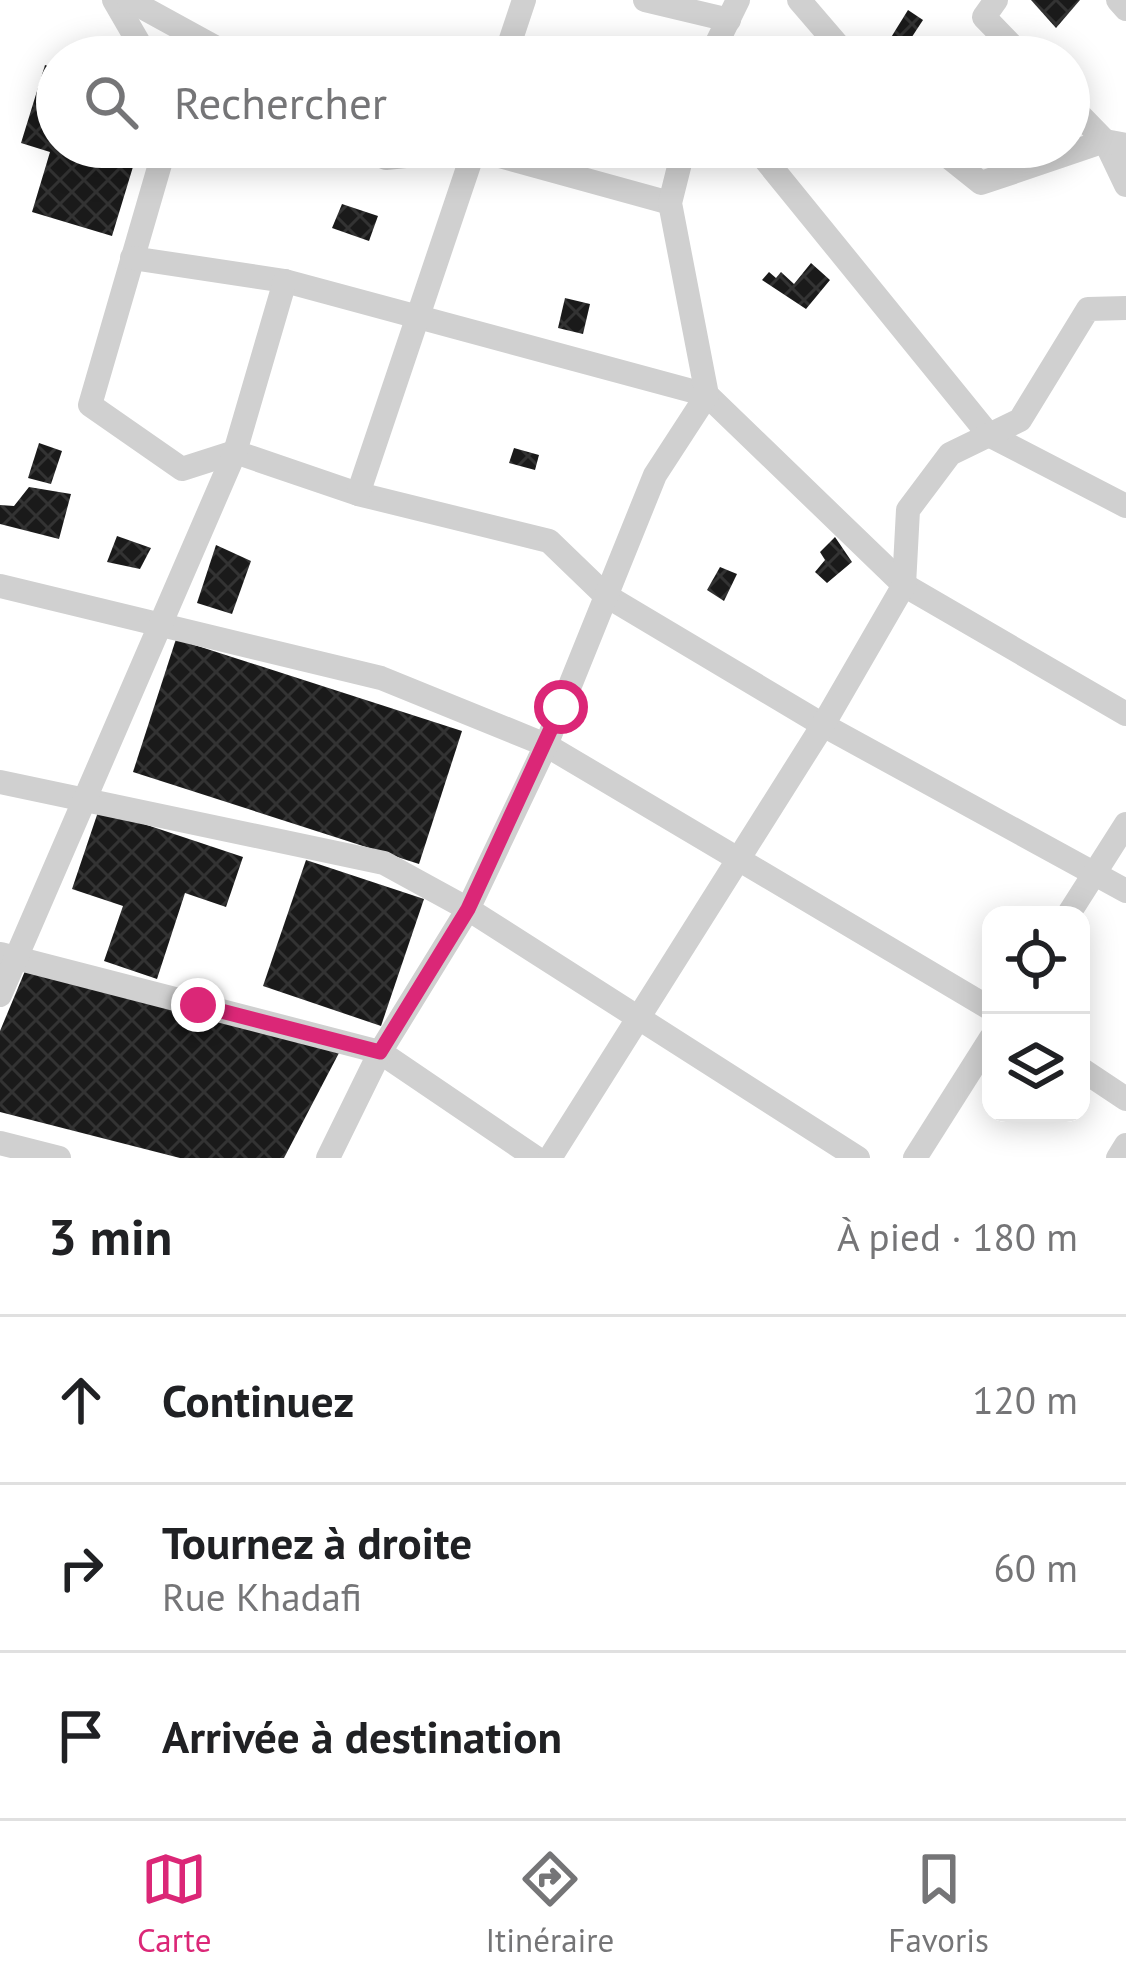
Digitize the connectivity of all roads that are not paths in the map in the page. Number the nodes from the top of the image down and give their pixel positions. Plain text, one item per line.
1 (114, 0) edge
2 (129, 0) edge
3 (524, 0) edge
4 (645, 0) edge
5 (799, 0) edge
6 (996, 0) edge
7 (1118, 0) edge
8 (734, 10) edge
9 (1126, 10) edge
10 (135, 36) edge
11 (195, 36) edge
12 (512, 36) edge
13 (830, 36) edge
14 (1003, 36) edge
15 (1090, 122) edge
16 (1115, 143) edge
17 (159, 168) edge
18 (467, 168) edge
19 (545, 168) edge
20 (679, 168) edge
21 (772, 168) edge
22 (962, 168) edge
23 (1031, 168) edge
24 (1126, 185) edge
25 (670, 203) junction
26 (133, 258) junction
27 (285, 281) junction
28 (1126, 308) edge
29 (419, 314) junction
30 (707, 394) junction
31 (988, 435) junction
32 (235, 452) junction
33 (358, 494) junction
34 (1126, 506) edge
35 (904, 585) junction
36 (0, 586) edge
37 (605, 595) junction
38 (161, 623) junction
39 (1126, 714) edge
40 (824, 724) junction
41 (546, 745) junction
42 (0, 782) edge
43 (84, 802) junction
44 (1126, 824) edge
45 (740, 856) junction
46 (1095, 872) junction
47 (1126, 891) edge
48 (1074, 906) edge
49 (468, 909) junction
50 (8, 956) edge
51 (0, 995) edge
52 (982, 1004) edge
53 (638, 1018) junction
54 (380, 1052) junction
55 (982, 1052) edge
56 (1090, 1075) edge
57 (1126, 1099) edge
58 (0, 1143) edge
59 (1126, 1145) edge
60 (59, 1158) edge
61 (328, 1158) edge
62 (536, 1158) edge
63 (550, 1158) edge
64 (859, 1158) edge
65 (915, 1158) edge
66 (1118, 1158) edge

1 - 10 street
2 - 11 street
3 - 12 street
4 - 8 street
5 - 13 street
6 - 14 street
7 - 9 street
15 - 16 street
16 - 24 street
17 - 26 street
18 - 29 street
19 - 25 street
20 - 25 street
21 - 31 street
22 - 23 street
25 - 30 street
26 - 27 street
26 - 32 street
27 - 29 street
27 - 32 street
28 - 31 street
29 - 30 street
29 - 33 street
30 - 35 street
30 - 37 street
31 - 34 street
31 - 35 street
32 - 33 street
32 - 38 street
33 - 37 street
35 - 39 street
35 - 40 street
36 - 38 street
37 - 40 street
37 - 41 street
38 - 41 street
38 - 43 street
40 - 45 street
40 - 46 street
41 - 45 street
41 - 49 street
42 - 43 street
43 - 49 street
43 - 50 street
44 - 46 street
45 - 52 street
45 - 53 street
46 - 47 street
46 - 48 street
49 - 53 street
49 - 54 street
50 - 51 street
50 - 54 street
53 - 63 street
53 - 64 street
54 - 61 street
54 - 62 street
55 - 65 street
56 - 57 street
58 - 60 street
59 - 66 street

